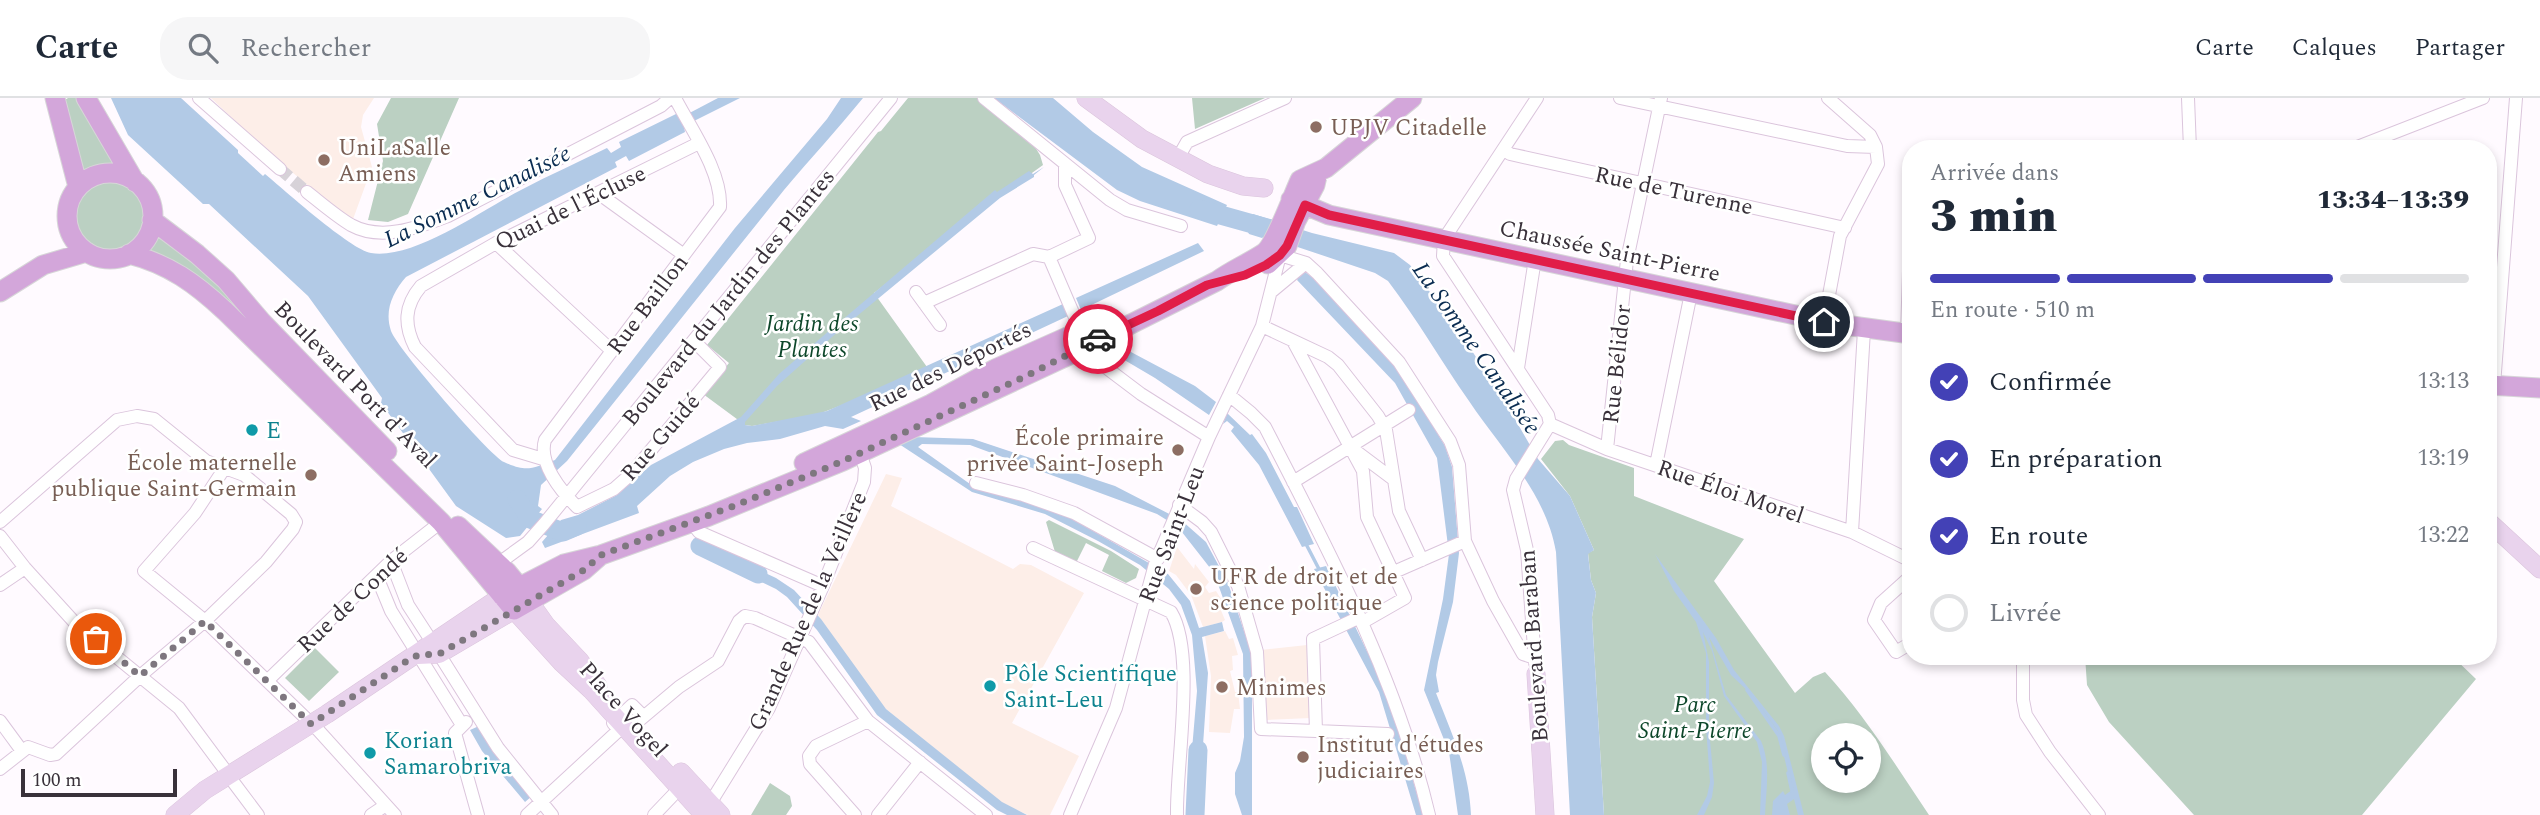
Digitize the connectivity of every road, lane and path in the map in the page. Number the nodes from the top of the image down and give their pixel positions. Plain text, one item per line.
1 (55, 98) edge
2 (86, 98) edge
3 (199, 98) edge
4 (891, 98) edge
5 (984, 98) edge
6 (1285, 98) edge
7 (1412, 98) edge
8 (1538, 98) edge
9 (1620, 98) edge
10 (1828, 98) edge
11 (2188, 98) edge
12 (2483, 98) edge
13 (2516, 98) edge
14 (674, 100) edge
15 (1096, 101) edge
16 (1660, 102) edge
17 (2190, 140) edge
18 (2375, 140) edge
19 (699, 143) junction
20 (1876, 147) junction
21 (1504, 150) junction
22 (1186, 161) junction
23 (1065, 164) junction
24 (280, 169) tunnel mouth
25 (135, 181) junction
26 (1642, 183) junction
27 (78, 187) junction
28 (307, 192) tunnel mouth
29 (598, 193) junction
30 (1294, 210) junction
31 (67, 219) junction
32 (152, 220) junction
33 (1181, 226) dead end
34 (1845, 228) junction
35 (1444, 239) junction
36 (496, 243) junction
37 (1280, 248) junction
38 (87, 252) junction
39 (130, 254) junction
40 (684, 256) junction
41 (1049, 257) junction
42 (1535, 259) junction
43 (1306, 263) junction
44 (43, 265) junction
45 (1624, 278) junction
46 (0, 292) edge
47 (1271, 292) junction
48 (1691, 293) junction
49 (2497, 316) edge
50 (1824, 322) junction
51 (940, 325) dead end
52 (1262, 326) junction
53 (1864, 330) junction
54 (1081, 331) junction
55 (1902, 333) edge
56 (694, 341) junction
57 (1293, 341) junction
58 (612, 351) junction
59 (1518, 368) junction
60 (2497, 385) edge
61 (2540, 388) edge
62 (1226, 401) junction
63 (1409, 410) dead end
64 (1550, 424) junction
65 (1384, 426) junction
66 (1209, 437) junction
67 (864, 445) junction
68 (1350, 446) junction
69 (1607, 449) junction
70 (543, 459) junction
71 (1656, 465) junction
72 (225, 469) junction
73 (1393, 479) junction
74 (1293, 482) junction
75 (976, 483) dead end
76 (565, 495) junction
77 (1175, 515) junction
78 (0, 522) edge
79 (441, 522) junction
80 (691, 522) junction
81 (2497, 529) edge
82 (666, 530) junction
83 (1852, 532) junction
84 (0, 536) edge
85 (1465, 541) junction
86 (1032, 548) dead end
87 (1902, 557) edge
88 (393, 559) junction
89 (1422, 560) junction
90 (1155, 566) junction
91 (25, 568) junction
92 (491, 569) junction
93 (2540, 569) edge
94 (1394, 572) junction
95 (377, 577) junction
96 (1902, 584) edge
97 (0, 585) edge
98 (823, 586) junction
99 (516, 598) junction
100 (1145, 602) junction
101 (205, 621) junction
102 (1355, 621) junction
103 (802, 632) junction
104 (435, 648) junction
105 (1902, 648) edge
106 (420, 660) junction
107 (2023, 665) edge
108 (1535, 666) junction
109 (140, 676) junction
110 (267, 681) junction
111 (477, 715) junction
112 (630, 718) junction
113 (0, 721) edge
114 (869, 721) junction
115 (462, 724) junction
116 (315, 728) junction
117 (1316, 731) junction
118 (1388, 734) dead end
119 (22, 751) junction
120 (920, 762) junction
121 (0, 769) edge
122 (235, 775) junction
123 (683, 790) junction
124 (541, 802) junction
125 (386, 805) junction
126 (709, 812) edge
127 (175, 815) edge
128 (192, 815) edge
129 (258, 815) edge
130 (371, 815) edge
131 (395, 815) edge
132 (478, 815) edge
133 (527, 815) edge
134 (552, 815) edge
135 (654, 815) edge
136 (855, 815) edge
137 (878, 815) edge
138 (986, 815) edge
139 (1070, 815) edge
140 (1177, 815) edge
141 (1429, 815) edge
142 (1545, 815) edge
143 (2099, 815) edge

1 - 27 main road
2 - 25 main road
3 - 24 street
4 - 56 street, Boulevard du Jardin des Plantes
5 - 23 street
6 - 22 street
7 - 30 main road
8 - 21 street
9 - 16 street
10 - 20 street
11 - 17 street
12 - 18 street
13 - 49 street
14 - 19 street
14 - 28 street
15 - 22 main road
16 - 20 street
16 - 26 street, Rue Bélidor
19 - 29 street, Quai de l'Écluse
19 - 40 street, Rue Baillon
20 - 34 street
21 - 26 street, Rue de Turenne
21 - 35 street
22 - 30 main road
23 - 33 street
23 - 41 street
25 - 27 main road
25 - 32 main road
26 - 34 street, Rue de Turenne
26 - 45 street, Rue Bélidor
27 - 31 main road
29 - 36 street, Quai de l'Écluse
29 - 40 street
30 - 35 main road, Chaussée Saint-Pierre
30 - 37 main road
31 - 38 main road
31 - 44 main road
32 - 39 main road
32 - 92 main road, Boulevard Port d'Aval
34 - 50 street
35 - 42 main road, Chaussée Saint-Pierre
35 - 59 street
36 - 58 street
36 - 70 street, Quai de l'Écluse
37 - 43 street
37 - 47 street, Rue Saint-Leu
37 - 54 main road
38 - 39 main road
38 - 44 main road
39 - 79 main road, Boulevard Port d'Aval
40 - 58 street, Rue Baillon
41 - 51 street
41 - 54 street
42 - 45 main road, Chaussée Saint-Pierre
42 - 59 street
43 - 47 street
43 - 85 street
44 - 46 main road
45 - 48 main road, Chaussée Saint-Pierre
45 - 69 street, Rue Bélidor
47 - 52 street, Rue Saint-Leu
48 - 50 main road, Chaussée Saint-Pierre
48 - 71 street
50 - 53 main road, Chaussée Saint-Pierre
52 - 57 street
52 - 62 street, Rue Saint-Leu
53 - 55 main road, Chaussée Saint-Pierre
53 - 83 street
54 - 66 street
54 - 67 main road, Rue des Déportés
56 - 76 street, Boulevard du Jardin des Plantes
56 - 76 street, Rue Guidé
57 - 65 street
57 - 68 street
58 - 70 street, Rue Baillon
59 - 64 street
60 - 61 main road
62 - 66 street, Rue Saint-Leu
62 - 74 street
63 - 65 street
64 - 69 street, Rue Éloi Morel
64 - 108 street, Boulevard Baraban
65 - 68 street
65 - 73 street
66 - 77 street, Rue Saint-Leu
67 - 80 main road
67 - 82 main road
67 - 98 street, Grande Rue de la Veillère
68 - 73 street
68 - 74 street
68 - 94 street
69 - 71 street, Rue Éloi Morel
70 - 76 street
71 - 83 street, Rue Éloi Morel
72 - 78 street
72 - 101 street
72 - 101 street
73 - 89 street
74 - 102 street
75 - 90 street
76 - 92 street, Boulevard du Jardin des Plantes
77 - 90 street, Rue Saint-Leu
77 - 117 street
79 - 88 street, Rue de Condé
79 - 92 main road, Boulevard Port d'Aval
80 - 82 main road
80 - 98 street
81 - 93 main road
82 - 99 main road
83 - 87 street, Rue Éloi Morel
84 - 91 street
85 - 89 street
85 - 108 street
86 - 100 street
88 - 95 street, Rue de Condé
88 - 104 street
89 - 94 street
90 - 100 street, Rue Saint-Leu
91 - 97 street
91 - 109 street
92 - 99 main road, Boulevard Port d'Aval
94 - 102 street
95 - 106 street
95 - 110 street, Rue de Condé
96 - 105 street
98 - 103 street, Grande Rue de la Veillère
99 - 104 main road
99 - 112 main road, Place Vogel
100 - 139 street, Rue Saint-Leu
100 - 140 street
101 - 109 street
101 - 110 street
102 - 117 street
102 - 141 street
103 - 112 street
103 - 114 street
103 - 126 street, Grande Rue de la Veillère
104 - 106 main road
104 - 111 street
106 - 115 street
106 - 116 main road
107 - 143 street
108 - 142 main road, Boulevard Baraban
109 - 119 street
109 - 122 street
110 - 116 street
111 - 115 street
111 - 124 street
112 - 123 main road, Place Vogel
112 - 124 street
112 - 126 main road, Place Vogel
113 - 119 street
114 - 120 street
114 - 136 street
115 - 132 street
116 - 122 main road
116 - 125 street
117 - 118 street
119 - 121 street
120 - 137 street
120 - 138 street
122 - 127 main road
122 - 128 main road
122 - 129 street
123 - 126 main road, Place Vogel
123 - 135 street
124 - 133 street
124 - 134 street
125 - 130 street
125 - 131 street

